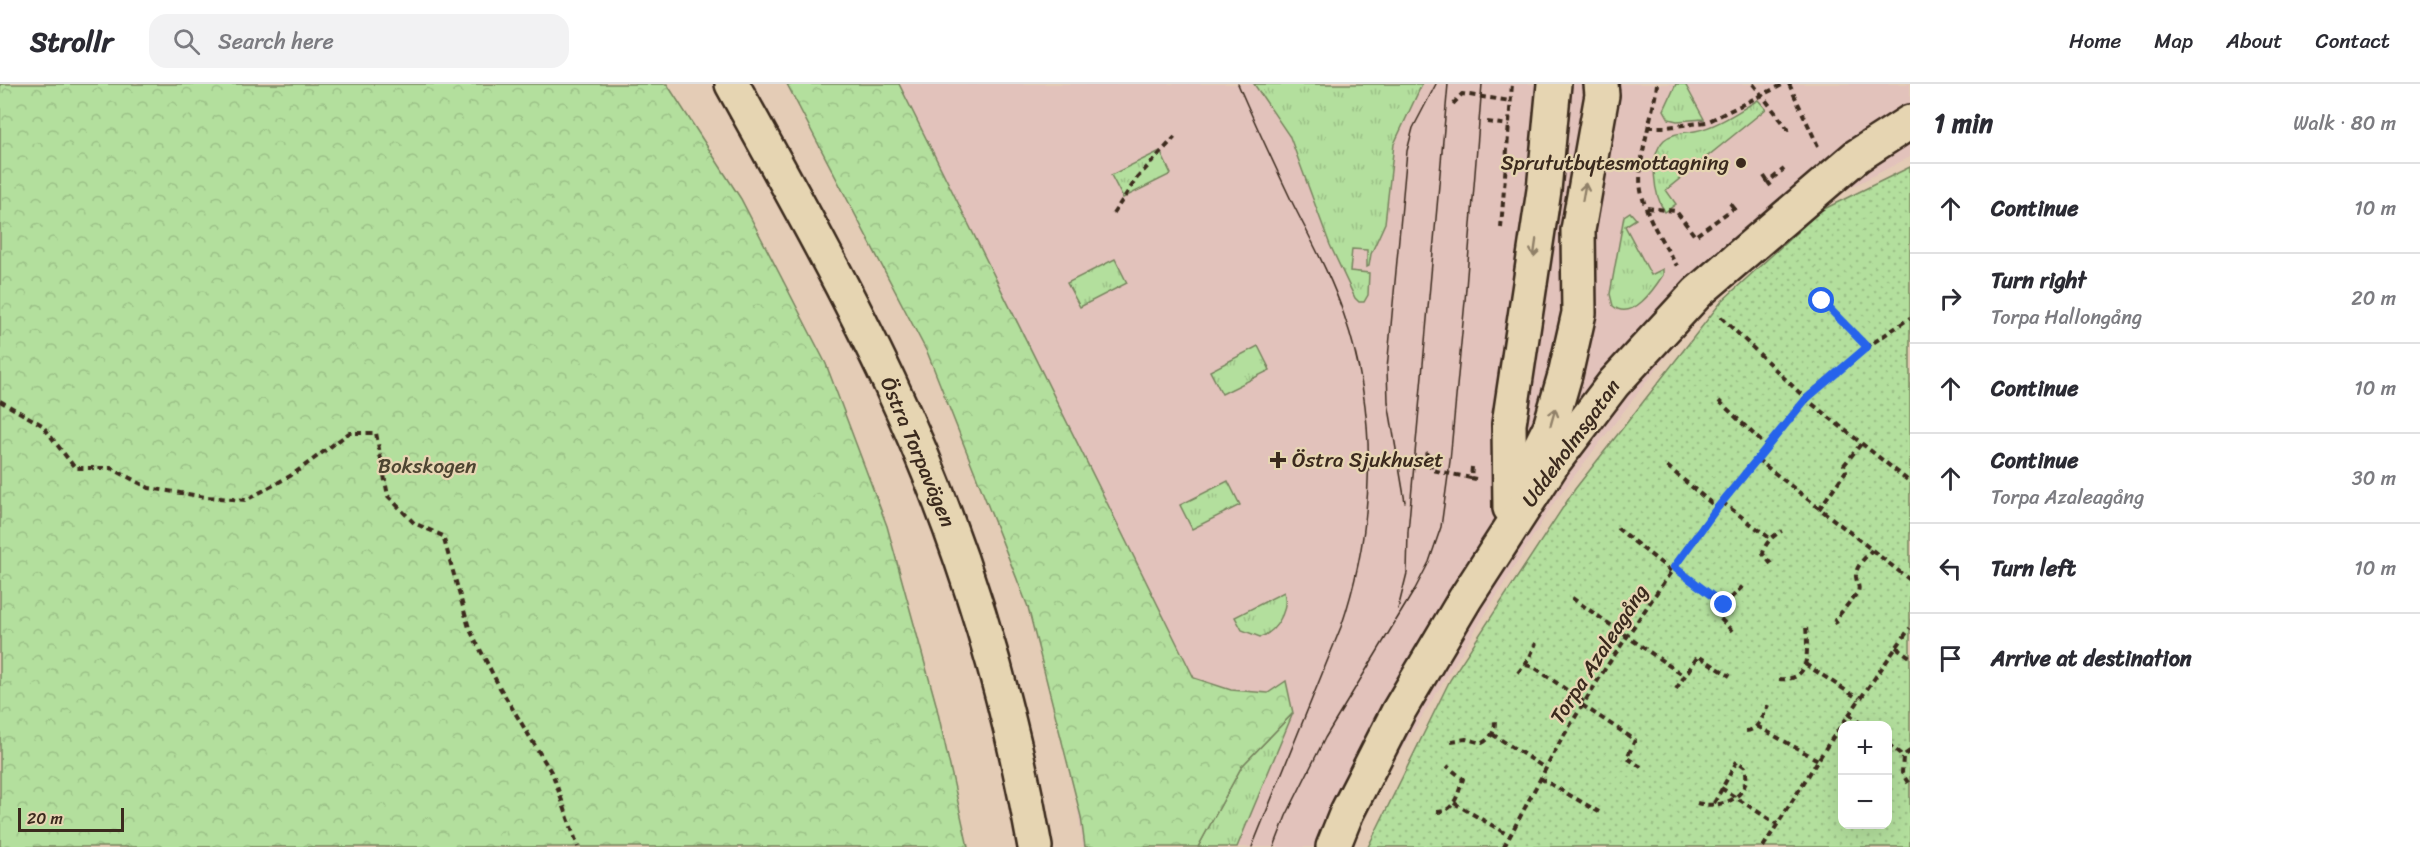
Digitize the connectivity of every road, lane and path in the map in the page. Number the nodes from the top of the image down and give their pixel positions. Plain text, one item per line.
1 (732, 84) edge
2 (1554, 84) edge
3 (1601, 84) edge
4 (1658, 84) edge
5 (1753, 84) edge
6 (1784, 84) edge
7 (1761, 95) junction
8 (1511, 101) dead end
9 (1453, 104) dead end
10 (1486, 122) dead end
11 (1910, 122) edge
12 (1509, 125) dead end
13 (1648, 127) junction
14 (1784, 132) dead end
15 (1175, 138) dead end
16 (1764, 176) dead end
17 (1768, 182) dead end
18 (1730, 203) dead end
19 (1646, 207) junction
20 (1734, 208) junction
21 (1113, 214) dead end
22 (1742, 219) dead end
23 (1706, 301) junction
24 (1822, 301) dead end
25 (1910, 318) edge
26 (1867, 347) junction
27 (1806, 399) junction
28 (0, 401) edge
29 (1719, 401) dead end
30 (1862, 444) junction
31 (1767, 447) junction
32 (1426, 452) dead end
33 (1757, 459) junction
34 (1666, 466) dead end
35 (1471, 478) dead end
36 (1910, 482) edge
37 (1722, 502) junction
38 (1510, 508) junction
39 (1717, 508) junction
40 (1819, 508) junction
41 (1617, 528) dead end
42 (1782, 531) dead end
43 (1771, 539) junction
44 (1496, 548) junction
45 (1872, 550) junction
46 (1771, 564) dead end
47 (1673, 569) junction
48 (1910, 580) edge
49 (1743, 586) dead end
50 (1572, 598) dead end
51 (1724, 605) junction
52 (1837, 624) dead end
53 (1806, 625) dead end
54 (1910, 628) edge
55 (1732, 631) dead end
56 (1626, 637) junction
57 (1536, 643) dead end
58 (1896, 647) junction
59 (1910, 657) edge
60 (1805, 664) junction
61 (1526, 665) junction
62 (1518, 673) dead end
63 (1684, 676) junction
64 (1730, 676) dead end
65 (1779, 679) dead end
66 (1676, 689) dead end
67 (1859, 699) junction
68 (1583, 703) junction
69 (1768, 705) dead end
70 (1849, 714) junction
71 (1494, 717) dead end
72 (1858, 721) edge
73 (1757, 726) junction
74 (1746, 731) dead end
75 (1492, 734) junction
76 (1451, 741) dead end
77 (1892, 748) edge
78 (1910, 751) edge
79 (1903, 756) junction
80 (1818, 760) junction
81 (1447, 766) dead end
82 (1641, 767) dead end
83 (1545, 768) junction
84 (1540, 778) junction
85 (1910, 786) edge
86 (1721, 789) junction
87 (1735, 797) junction
88 (1697, 803) dead end
89 (1454, 804) junction
90 (1713, 805) junction
91 (1437, 812) dead end
92 (1599, 812) dead end
93 (1777, 824) junction
94 (1510, 836) junction
95 (578, 847) edge
96 (1035, 847) edge
97 (1334, 847) edge
98 (1504, 847) edge
99 (1763, 847) edge

1 - 96 street, Östra Torpavägen
2 -> 38 street
38 -> 3 street
4 - 13 path
5 - 7 path
6 - 7 path
7 - 13 path
7 - 14 path
8 - 9 path
10 - 12 path
11 - 23 street, Uddeholmsgatan
13 - 19 path
15 - 21 path
16 - 17 path
18 - 20 path
19 - 20 path
19 - 23 path
20 - 22 path
23 - 27 path
23 - 44 street, Uddeholmsgatan
24 - 26 path
25 - 26 path, Torpa Azaleagång
26 - 27 path, Torpa Azaleagång
27 - 30 path
27 - 31 path, Torpa Azaleagång
28 - 95 path
29 - 31 path
30 - 36 path
30 - 40 path
31 - 33 path, Torpa Azaleagång
32 - 35 path
33 - 37 path, Torpa Azaleagång
33 - 40 path
34 - 39 path
37 - 39 path, Torpa Azaleagång
37 - 43 path
38 - 44 street
39 - 47 path, Torpa Azaleagång
40 - 45 path
41 - 47 path
42 - 43 path
43 - 46 path
44 - 97 street, Uddeholmsgatan
45 - 48 path
45 - 52 path
47 - 51 path
47 - 56 path, Torpa Azaleagång
49 - 51 path
50 - 56 path
51 - 55 path
53 - 60 path
54 - 58 path
56 - 63 path
56 - 68 path, Torpa Azaleagång
57 - 61 path
58 - 59 path
58 - 67 path
60 - 65 path
60 - 67 path
61 - 62 path
61 - 68 path
63 - 64 path
63 - 66 path
67 - 70 path
68 - 82 path
68 - 83 path, Torpa Azaleagång
69 - 73 path
70 - 72 path
70 - 80 path
71 - 75 path
73 - 74 path
73 - 80 path
75 - 76 path
75 - 83 path
77 - 79 path
78 - 79 path
79 - 85 path
80 - 93 path
81 - 89 path
83 - 84 path, Torpa Azaleagång
84 - 92 path
84 - 94 path, Torpa Azaleagång
86 - 87 path
86 - 87 path
86 - 90 path
87 - 90 path
87 - 93 path
88 - 90 path
89 - 91 path
89 - 94 path
93 - 99 path
94 - 98 path, Torpa Azaleagång

